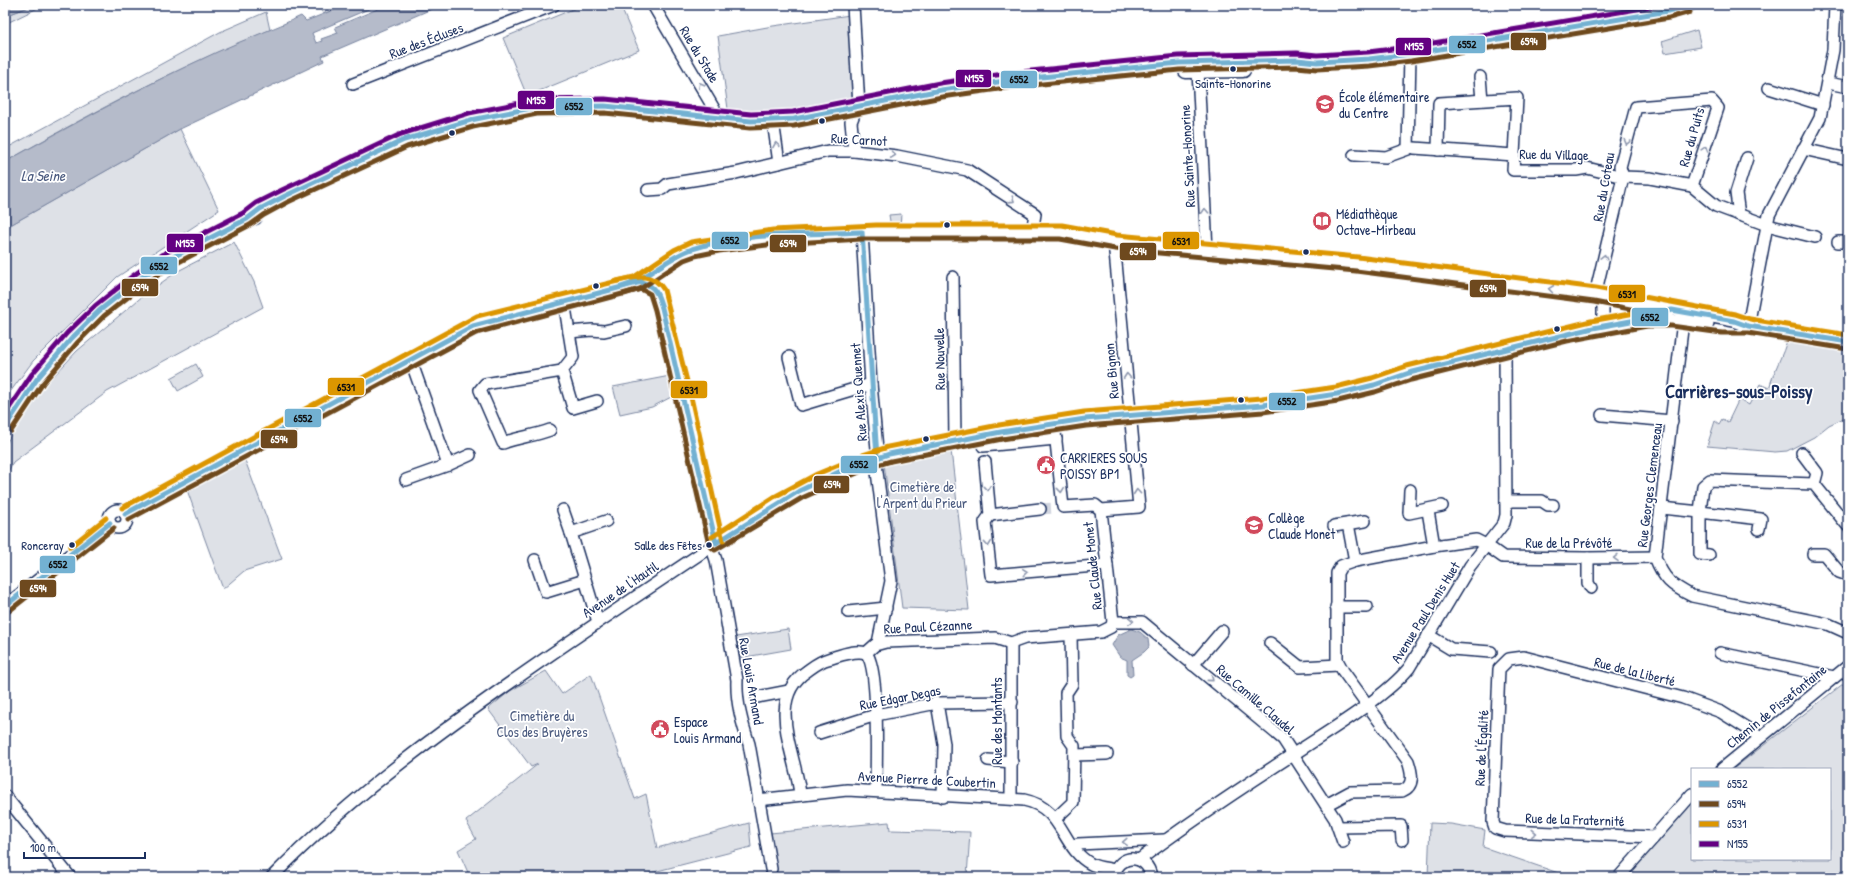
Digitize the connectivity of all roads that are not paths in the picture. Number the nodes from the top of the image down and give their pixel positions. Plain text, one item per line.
1 (554, 5) edge
2 (653, 5) edge
3 (853, 5) edge
4 (1688, 5) edge
5 (1835, 5) edge
6 (1410, 54) junction
7 (1196, 67) junction
8 (1480, 77) dead end
9 (1828, 83) junction
10 (353, 84) dead end
11 (1769, 88) dead end
12 (1848, 88) edge
13 (1482, 100) junction
14 (1823, 105) junction
15 (1636, 107) joint
16 (857, 110) junction
17 (720, 119) junction
18 (774, 128) junction
19 (1414, 148) dead end
20 (1803, 149) junction
21 (1438, 150) junction
22 (854, 151) junction
23 (1354, 155) dead end
24 (1514, 156) junction
25 (1747, 158) dead end
26 (1848, 158) edge
27 (779, 163) junction
28 (1623, 177) junction
29 (1692, 186) junction
30 (648, 190) dead end
31 (1739, 214) junction
32 (247, 219) junction
33 (1766, 225) junction
34 (862, 232) junction
35 (1032, 232) junction
36 (1815, 238) dead end
37 (1114, 242) junction
38 (1207, 250) junction
39 (655, 271) junction
40 (953, 277) dead end
41 (637, 283) junction
42 (657, 292) junction
43 (1599, 296) junction
44 (564, 301) junction
45 (1672, 310) junction
46 (1647, 318) junction
47 (1683, 321) junction
48 (626, 326) dead end
49 (1603, 326) junction
50 (1748, 326) junction
51 (569, 332) junction
52 (1848, 342) edge
53 (1505, 349) junction
54 (789, 357) dead end
55 (411, 361) junction
56 (562, 371) junction
57 (871, 384) junction
58 (597, 401) dead end
59 (1130, 415) junction
60 (1602, 415) dead end
61 (1672, 421) junction
62 (1054, 423) junction
63 (5, 427) edge
64 (550, 430) dead end
65 (1056, 439) junction
66 (955, 441) junction
67 (983, 449) junction
68 (1802, 453) dead end
69 (470, 455) dead end
70 (877, 457) junction
71 (448, 465) junction
72 (406, 480) dead end
73 (1814, 484) junction
74 (1410, 490) dead end
75 (1506, 501) junction
76 (1553, 505) dead end
77 (1442, 506) dead end
78 (1662, 508) junction
79 (1040, 509) tunnel mouth
80 (563, 510) dead end
81 (1101, 510) junction
82 (1428, 510) junction
83 (1700, 512) junction
84 (990, 514) junction
85 (606, 521) dead end
86 (1366, 521) dead end
87 (1348, 524) junction
88 (1334, 526) dead end
89 (1848, 526) edge
90 (1759, 529) dead end
91 (571, 533) junction
92 (713, 544) junction
93 (1486, 545) junction
94 (1434, 546) junction
95 (1813, 554) dead end
96 (1709, 555) dead end
97 (1655, 557) junction
98 (1588, 558) junction
99 (535, 560) dead end
100 (1355, 561) junction
101 (1107, 565) junction
102 (1848, 575) edge
103 (586, 580) junction
104 (1591, 588) dead end
105 (5, 606) edge
106 (1336, 607) junction
107 (1367, 607) dead end
108 (886, 608) junction
109 (848, 612) dead end
110 (598, 622) junction
111 (1113, 622) junction
112 (1222, 631) dead end
113 (1848, 633) edge
114 (1071, 635) junction
115 (1428, 635) junction
116 (878, 643) junction
117 (1010, 643) junction
118 (1270, 643) dead end
119 (1491, 652) dead end
120 (866, 653) junction
121 (1720, 653) dead end
122 (1194, 665) junction
123 (1339, 665) junction
124 (1848, 666) edge
125 (1499, 669) joint
126 (1834, 677) junction
127 (789, 691) junction
128 (757, 697) dead end
129 (1012, 702) junction
130 (937, 703) junction
131 (1366, 704) junction
132 (876, 715) junction
133 (819, 733) dead end
134 (1761, 736) junction
135 (1107, 754) dead end
136 (1074, 755) junction
137 (1293, 755) junction
138 (988, 760) dead end
139 (1012, 762) junction
140 (1723, 768) edge
141 (876, 790) junction
142 (800, 795) junction
143 (1691, 795) edge
144 (5, 796) edge
145 (943, 797) junction
146 (1011, 798) junction
147 (758, 800) junction
148 (1326, 805) junction
149 (1055, 819) junction
150 (1338, 827) junction
151 (1495, 828) joint
152 (1654, 837) junction
153 (1164, 840) junction
154 (1402, 840) dead end
155 (1343, 842) dead end
156 (1074, 846) junction
157 (1139, 860) junction
158 (771, 869) dead end
159 (1114, 873) edge
160 (70, 877) edge
161 (272, 877) edge
162 (1151, 877) edge
163 (1619, 877) edge

1 - 10 street, Rue des Écluses
17 -> 2 street, Rue du Stade
3 - 16 street
4 - 6 main road
5 - 9 street
6 - 7 main road
6 - 23 street
7 - 16 main road
38 -> 7 street, Rue Sainte-Honorine
8 - 13 street
9 - 12 street
9 - 14 street
11 - 14 street
13 - 21 street
13 - 24 street
14 - 20 street
15 -> 28 street, Rue du Coteau
29 -> 15 street, Rue du Puits
16 - 17 main road
16 - 18 main road
16 - 22 street
17 - 32 main road
27 -> 18 street
18 - 32 main road
19 - 21 street, Rue du Village
20 - 26 street
20 - 33 street
21 - 24 street, Rue du Village
22 - 27 street, Rue Carnot
22 -> 35 street, Rue Carnot
24 - 28 street, Rue du Village
25 - 31 street
27 - 30 street, Rue Carnot
28 - 29 street, Rue du Village
43 -> 28 street, Rue du Coteau
29 - 31 street, Rue du Village
31 - 33 street, Rue du Village
32 - 63 main road
33 - 36 street, Rue du Village
33 - 50 street
34 - 35 street
34 - 39 street
34 - 57 street, Rue Alexis Quennet
35 - 37 street
37 - 38 street
59 -> 37 street, Rue Bignon
43 -> 38 street
39 - 41 street
39 - 42 street, Rue Louis Armand
40 - 66 street, Rue Nouvelle
41 - 42 street
41 - 44 street
42 - 92 street, Rue Louis Armand
43 - 45 street
43 - 49 street, Rue du Coteau
44 - 51 street
44 - 55 street
45 - 46 street
45 - 50 street
46 - 47 street
46 - 49 street, Avenue de l'Hautil
47 - 50 street
47 - 61 street, Rue Georges Clemenceau
48 - 51 street
49 - 53 street, Avenue de l'Hautil
50 - 52 street
51 - 56 street
53 - 59 street, Avenue de l'Hautil
53 - 75 street, Avenue Paul Denis Huet
54 - 57 street
55 - 71 street
55 - 105 street
56 - 58 street
56 - 64 street
57 - 70 street, Rue Alexis Quennet
59 - 62 street, Avenue de l'Hautil
81 -> 59 street, Rue Bignon
60 - 61 street
61 - 78 street, Rue Georges Clemenceau
62 - 65 street, Rue Claude Monet
62 - 67 street, Avenue de l'Hautil
65 - 67 street, Avenue de l'Hautil
65 -> 81 street, Rue Claude Monet
66 - 67 street, Avenue de l'Hautil
66 - 70 street, Avenue de l'Hautil
67 -> 84 street
68 - 73 street
69 - 71 street
70 - 92 street, Avenue de l'Hautil
70 - 108 street, Rue Alexis Quennet
71 - 72 street
73 - 83 street
73 - 89 street
74 - 82 street
75 - 76 street
75 - 93 street, Avenue Paul Denis Huet
77 - 82 street
78 - 83 street
78 - 97 street, Rue Georges Clemenceau
79 - 84 street
80 - 91 street
81 - 101 street, Rue Claude Monet
82 - 94 street
83 - 90 street
83 - 96 street
84 -> 101 street
85 - 91 street
86 - 87 street
87 - 88 street
87 - 100 street
91 - 103 street
92 - 110 street, Avenue de l'Hautil
92 - 147 street, Rue Louis Armand
93 - 94 street
93 - 98 street, Rue de la Prévôté
93 - 115 street, Avenue Paul Denis Huet
94 - 100 street
95 - 102 street
97 -> 98 street, Rue de la Prévôté
97 - 113 street, Rue Georges Clemenceau
98 - 104 street
99 - 103 street
100 - 106 street
101 - 111 street, Rue Claude Monet
103 - 110 street
106 - 107 street
106 - 123 street
108 - 109 street
108 - 116 street, Rue Alexis Quennet
110 - 161 street, Avenue de l'Hautil
111 - 114 street, Rue Paul Cézanne
111 -> 122 street, Rue Camille Claudel
112 - 122 street
114 - 117 street, Rue Paul Cézanne
114 - 136 street
115 - 119 street
115 - 131 street, Avenue Paul Denis Huet
116 - 117 street, Rue Paul Cézanne
116 - 120 street, Rue Paul Cézanne
117 - 129 street, Rue des Montants
118 - 123 street
120 - 127 street
120 - 132 street
121 - 126 street
122 -> 137 street, Rue Camille Claudel
123 - 131 street
124 - 126 street, Chemin de Pissefontaine
125 - 134 street, Rue de la Liberté
125 - 151 street, Rue de l'Égalité
126 - 134 street, Chemin de Pissefontaine
127 - 128 street
127 - 142 street
129 - 130 street, Rue Edgar Degas
129 - 139 street, Rue des Montants
130 - 132 street, Rue Edgar Degas
130 - 145 street
131 - 137 street, Avenue Paul Denis Huet
131 - 148 street
132 - 133 street, Rue Edgar Degas
132 - 141 street
134 - 140 street, Chemin de Pissefontaine
135 - 136 street
136 - 149 street
137 - 148 street, Rue Camille Claudel
137 - 153 street, Avenue Paul Denis Huet
138 - 139 street
139 - 146 street, Rue des Montants
141 - 142 street, Avenue Pierre de Coubertin
141 - 145 street, Avenue Pierre de Coubertin
142 - 147 street, Avenue Pierre de Coubertin
143 - 152 street
144 - 160 street
145 - 146 street, Avenue Pierre de Coubertin
146 - 149 street, Avenue Pierre de Coubertin
147 - 158 street, Rue Louis Armand
148 - 150 street, Rue Camille Claudel
149 - 156 street, Avenue Pierre de Coubertin
150 - 154 street
150 - 155 street, Rue Camille Claudel
151 -> 152 street, Rue de la Fraternité
152 - 163 street
153 -> 156 street
153 - 157 street, Avenue Paul Denis Huet
156 - 159 street, Avenue Pierre de Coubertin
157 - 159 street, Avenue Paul Denis Huet
157 - 162 street

